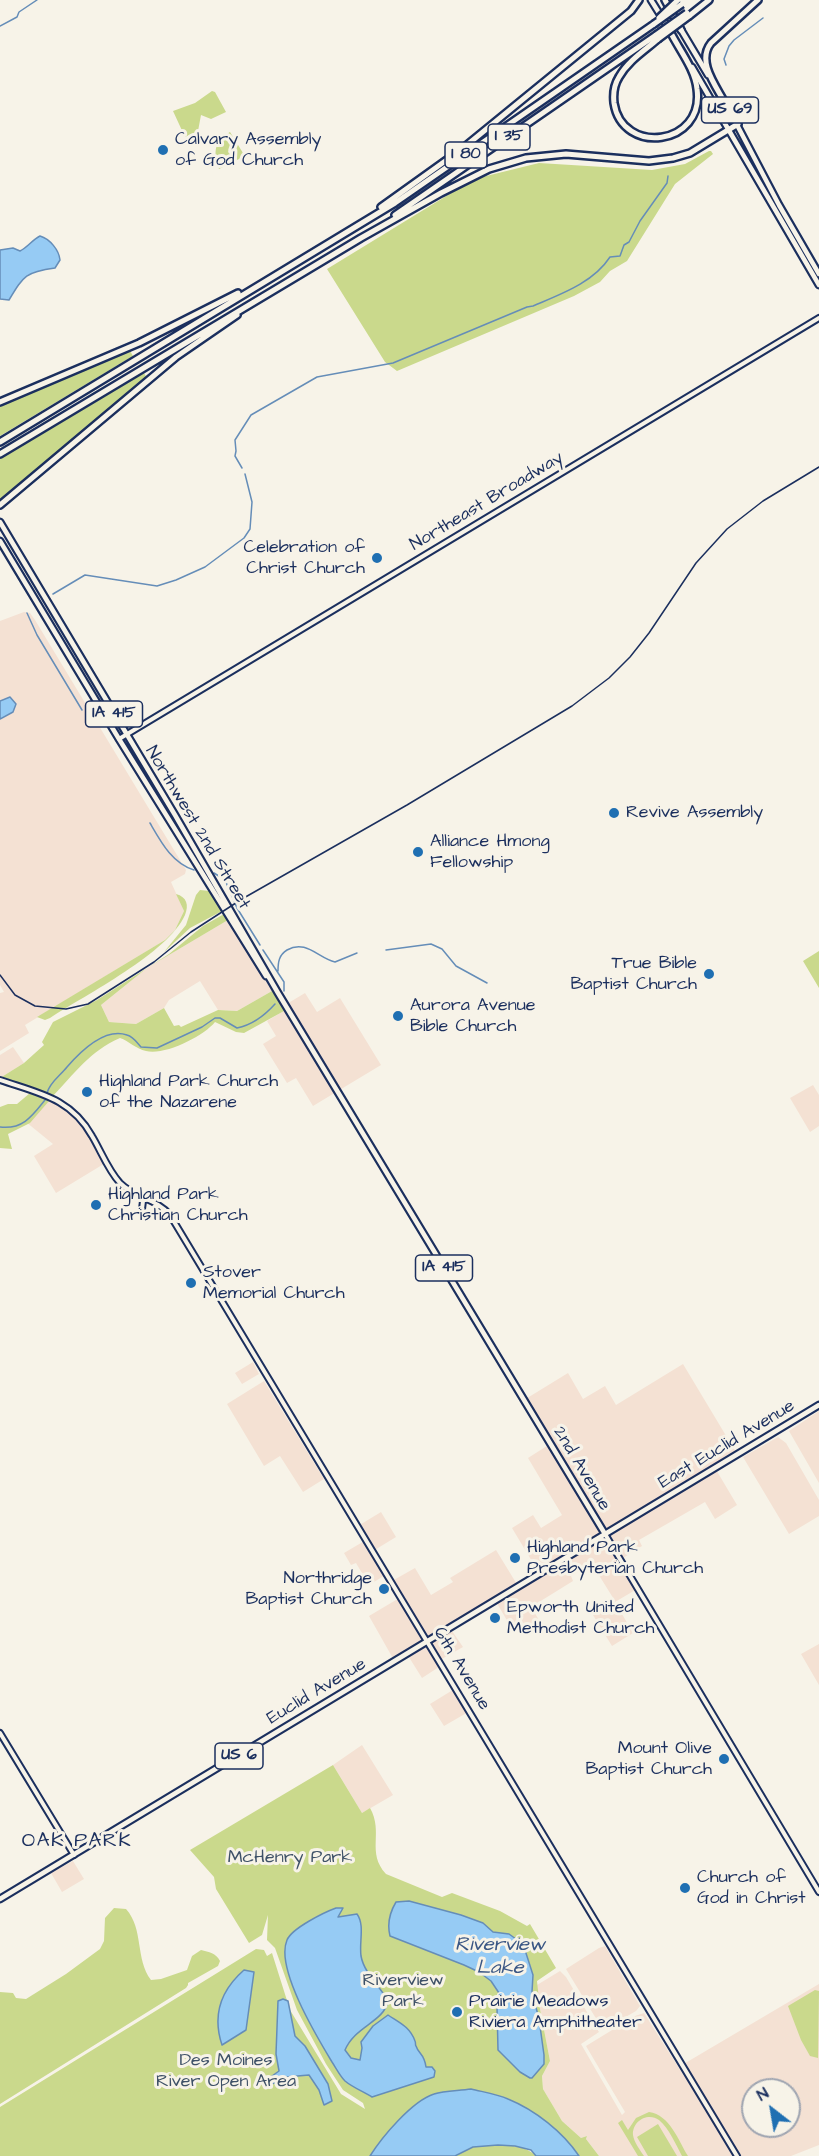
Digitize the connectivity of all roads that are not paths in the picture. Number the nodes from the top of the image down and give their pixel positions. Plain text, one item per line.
1 (639, 0) edge
2 (651, 0) edge
3 (664, 0) edge
4 (708, 0) edge
5 (758, 0) edge
6 (682, 1) edge
7 (681, 30) joint
8 (672, 35) junction
9 (657, 37) junction
10 (726, 105) junction
11 (738, 124) junction
12 (729, 130) junction
13 (354, 227) junction
14 (361, 238) junction
15 (277, 273) junction
16 (819, 274) edge
17 (285, 283) junction
18 (819, 285) edge
19 (819, 318) edge
20 (0, 402) edge
21 (0, 442) edge
22 (0, 454) edge
23 (0, 505) edge
24 (0, 522) edge
25 (0, 541) edge
26 (127, 735) junction
27 (119, 739) junction
28 (278, 993) junction
29 (0, 1080) edge
30 (338, 1092) joint
31 (137, 1194) junction
32 (142, 1209) dead end
33 (819, 1405) edge
34 (648, 1508) joint
35 (604, 1534) junction
36 (428, 1641) junction
37 (0, 1733) edge
38 (74, 1855) junction
39 (819, 1892) edge
40 (0, 1899) edge
41 (737, 2156) edge

1 - 13 highway
2 - 8 main road, US 69
3 - 7 highway
4 - 9 highway, bridge
5 - 10 highway
6 - 13 highway, I 80, bridge
7 - 10 main road, US 69
8 - 9 highway
8 - 12 main road, US 69
9 - 14 highway, I 35
10 - 11 main road, US 69
11 - 12 highway
11 - 16 main road, US 69
12 - 14 highway
12 - 18 main road, US 69
13 - 15 highway, I 80
14 - 17 highway, I 35
15 - 20 highway
15 - 21 highway, I 80
17 - 22 highway, I 35
17 - 23 highway
19 - 26 main road, Northeast Broadway
24 - 26 main road, Northwest 2nd Street / IA 415
25 - 27 main road, Northwest 2nd Street / IA 415
26 - 27 main road, Northeast Broadway
26 - 28 main road, Northwest 2nd Street / IA 415
27 - 28 main road, Northwest 2nd Street / IA 415
28 - 30 main road, Northwest 2nd Street / IA 415
29 - 31 main road
30 - 35 main road, 2nd Avenue / IA 415
31 - 32 main road
31 - 36 main road, 6th Avenue
33 - 34 main road, East Euclid Avenue / US 6
34 - 35 main road, Euclid Avenue / US 6
35 - 36 main road, Euclid Avenue / US 6
35 - 39 main road, 2nd Avenue
36 - 38 main road, Euclid Avenue / US 6
36 - 41 main road, 6th Avenue
37 - 38 main road
38 - 40 main road, Euclid Avenue / US 6

